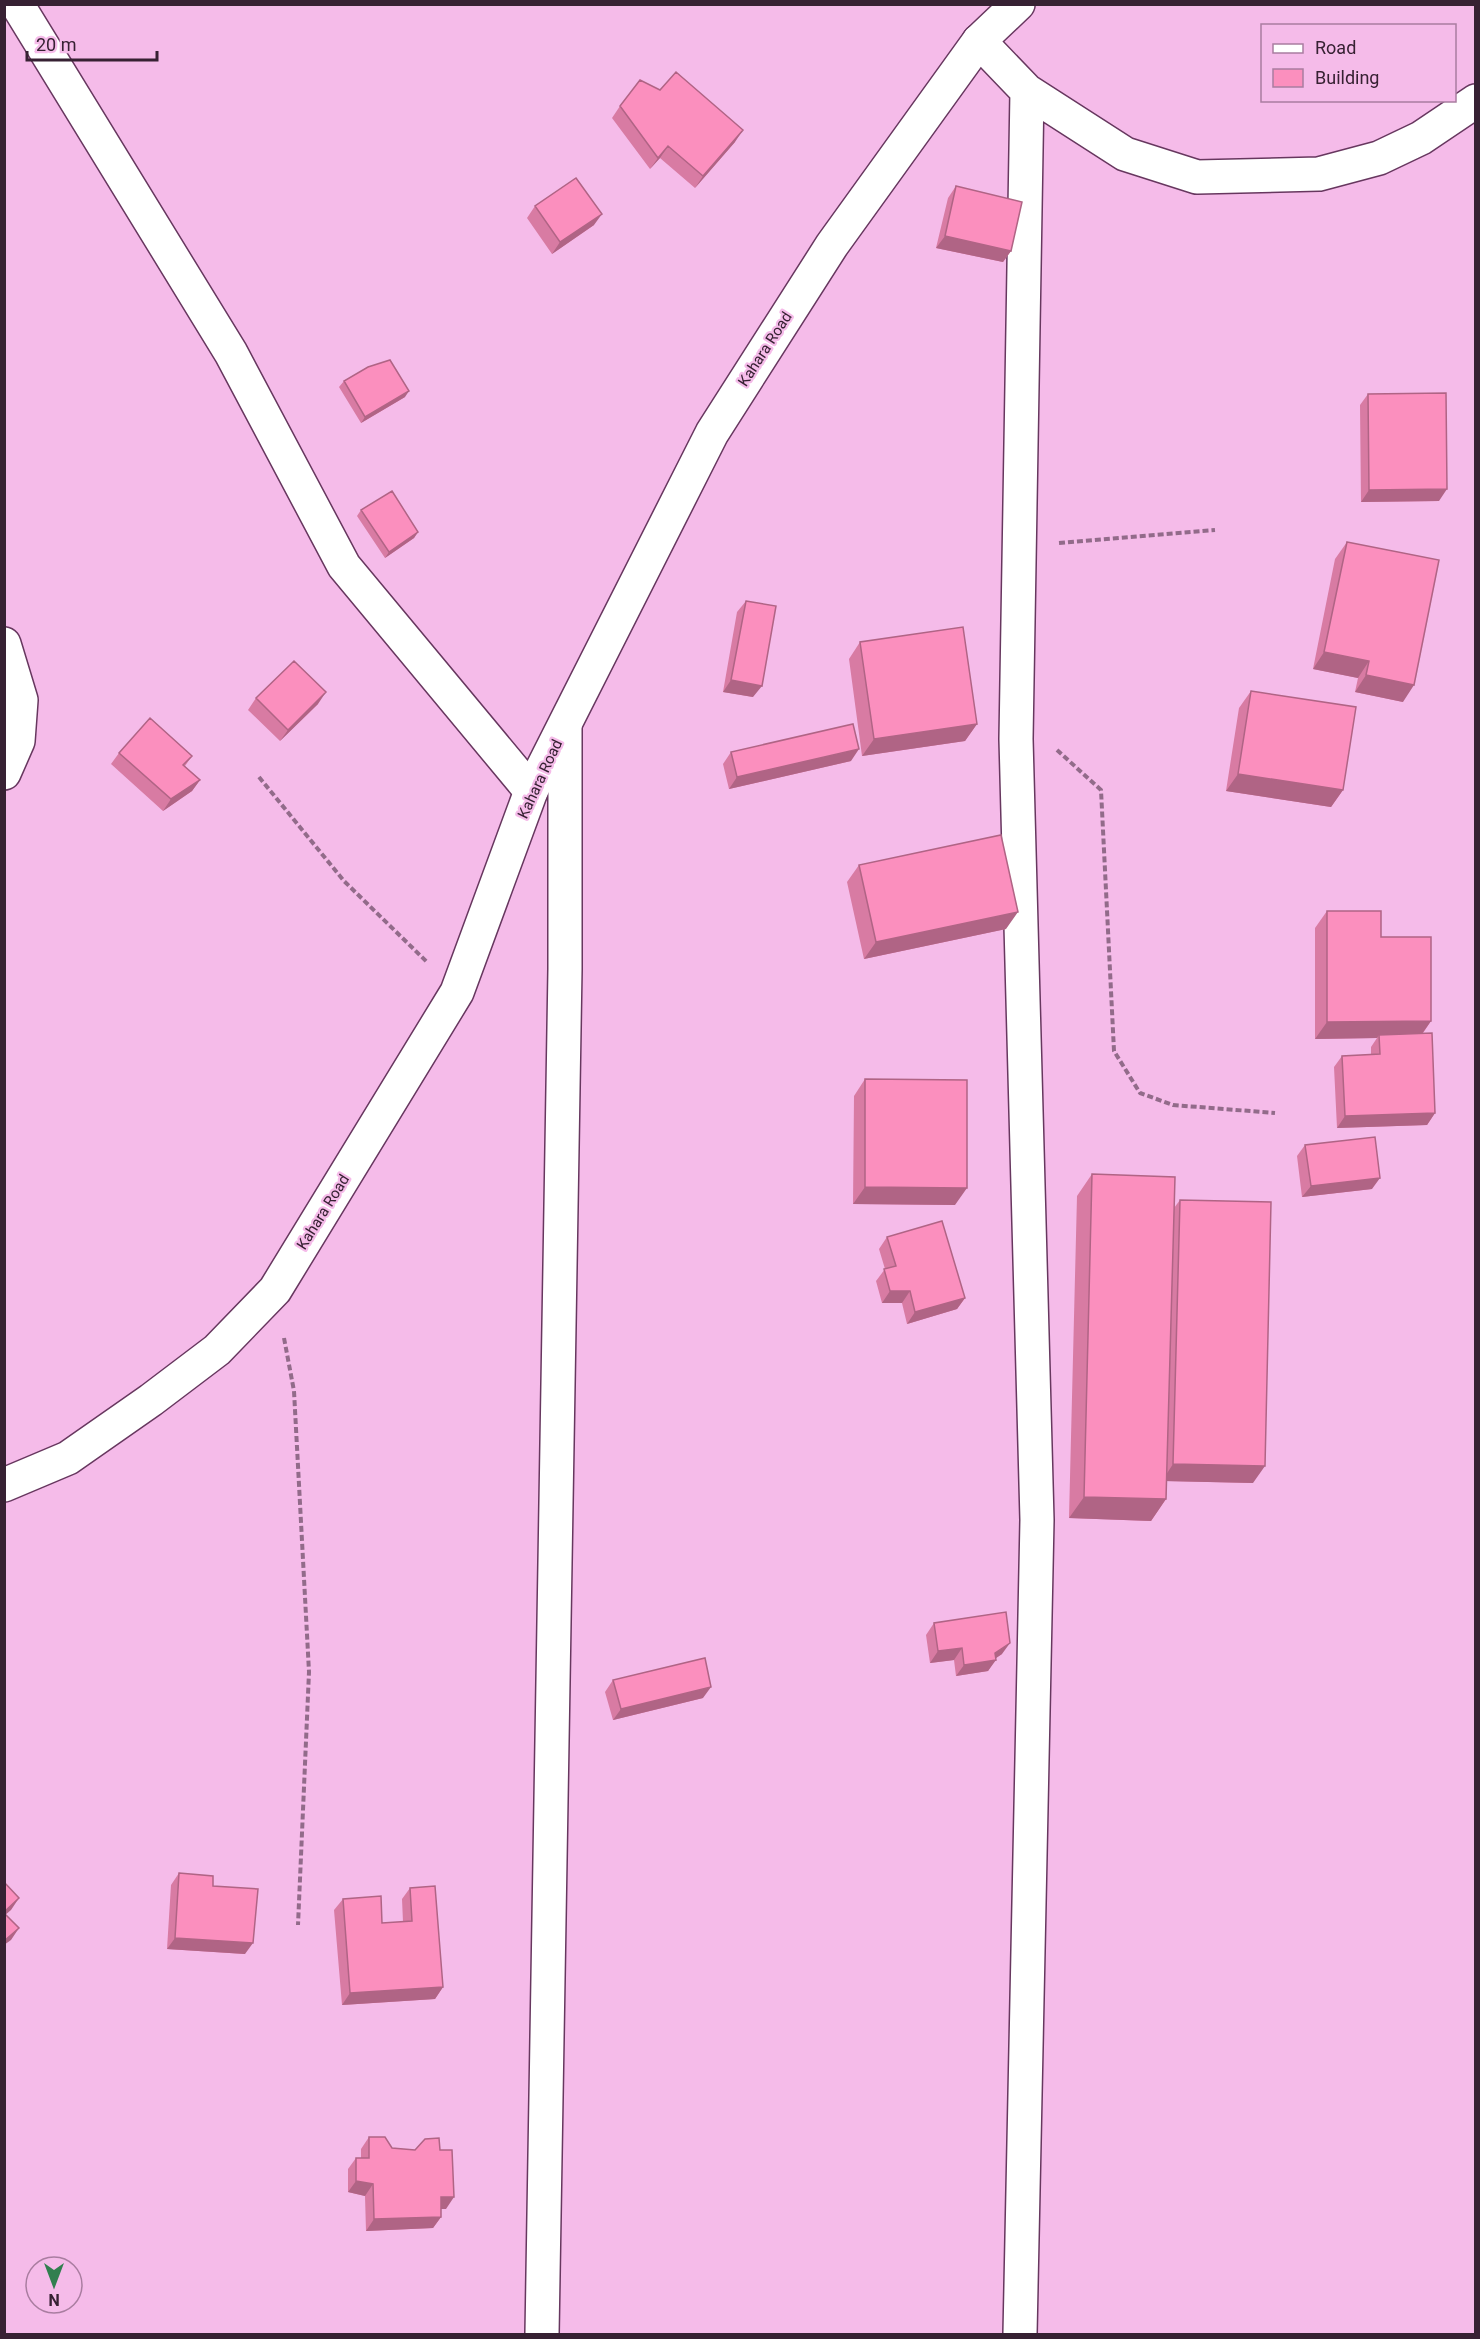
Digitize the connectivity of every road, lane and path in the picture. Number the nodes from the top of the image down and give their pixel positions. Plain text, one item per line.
1 (17, 4) edge
2 (1018, 4) edge
3 (979, 42) junction
4 (1027, 91) junction
5 (1476, 101) edge
6 (1215, 530) dead end
7 (1019, 546) junction
8 (4, 644) edge
9 (565, 728) junction
10 (1016, 739) junction
11 (4, 773) edge
12 (259, 777) dead end
13 (531, 791) junction
14 (457, 992) junction
15 (1275, 1113) dead end
16 (275, 1290) junction
17 (4, 1485) edge
18 (298, 1925) dead end
19 (542, 2334) edge
20 (1020, 2334) edge

1 - 13 street
2 - 3 street, Kahara Road
3 - 4 street
3 - 9 street, Kahara Road
4 - 5 street
4 - 7 street
6 - 7 path
7 - 10 street
8 - 11 street
9 - 13 street, Kahara Road
9 - 19 street
10 - 15 path
10 - 20 street
12 - 14 path
13 - 14 street, Kahara Road
14 - 16 street, Kahara Road
16 - 17 street, Kahara Road
16 - 18 path

